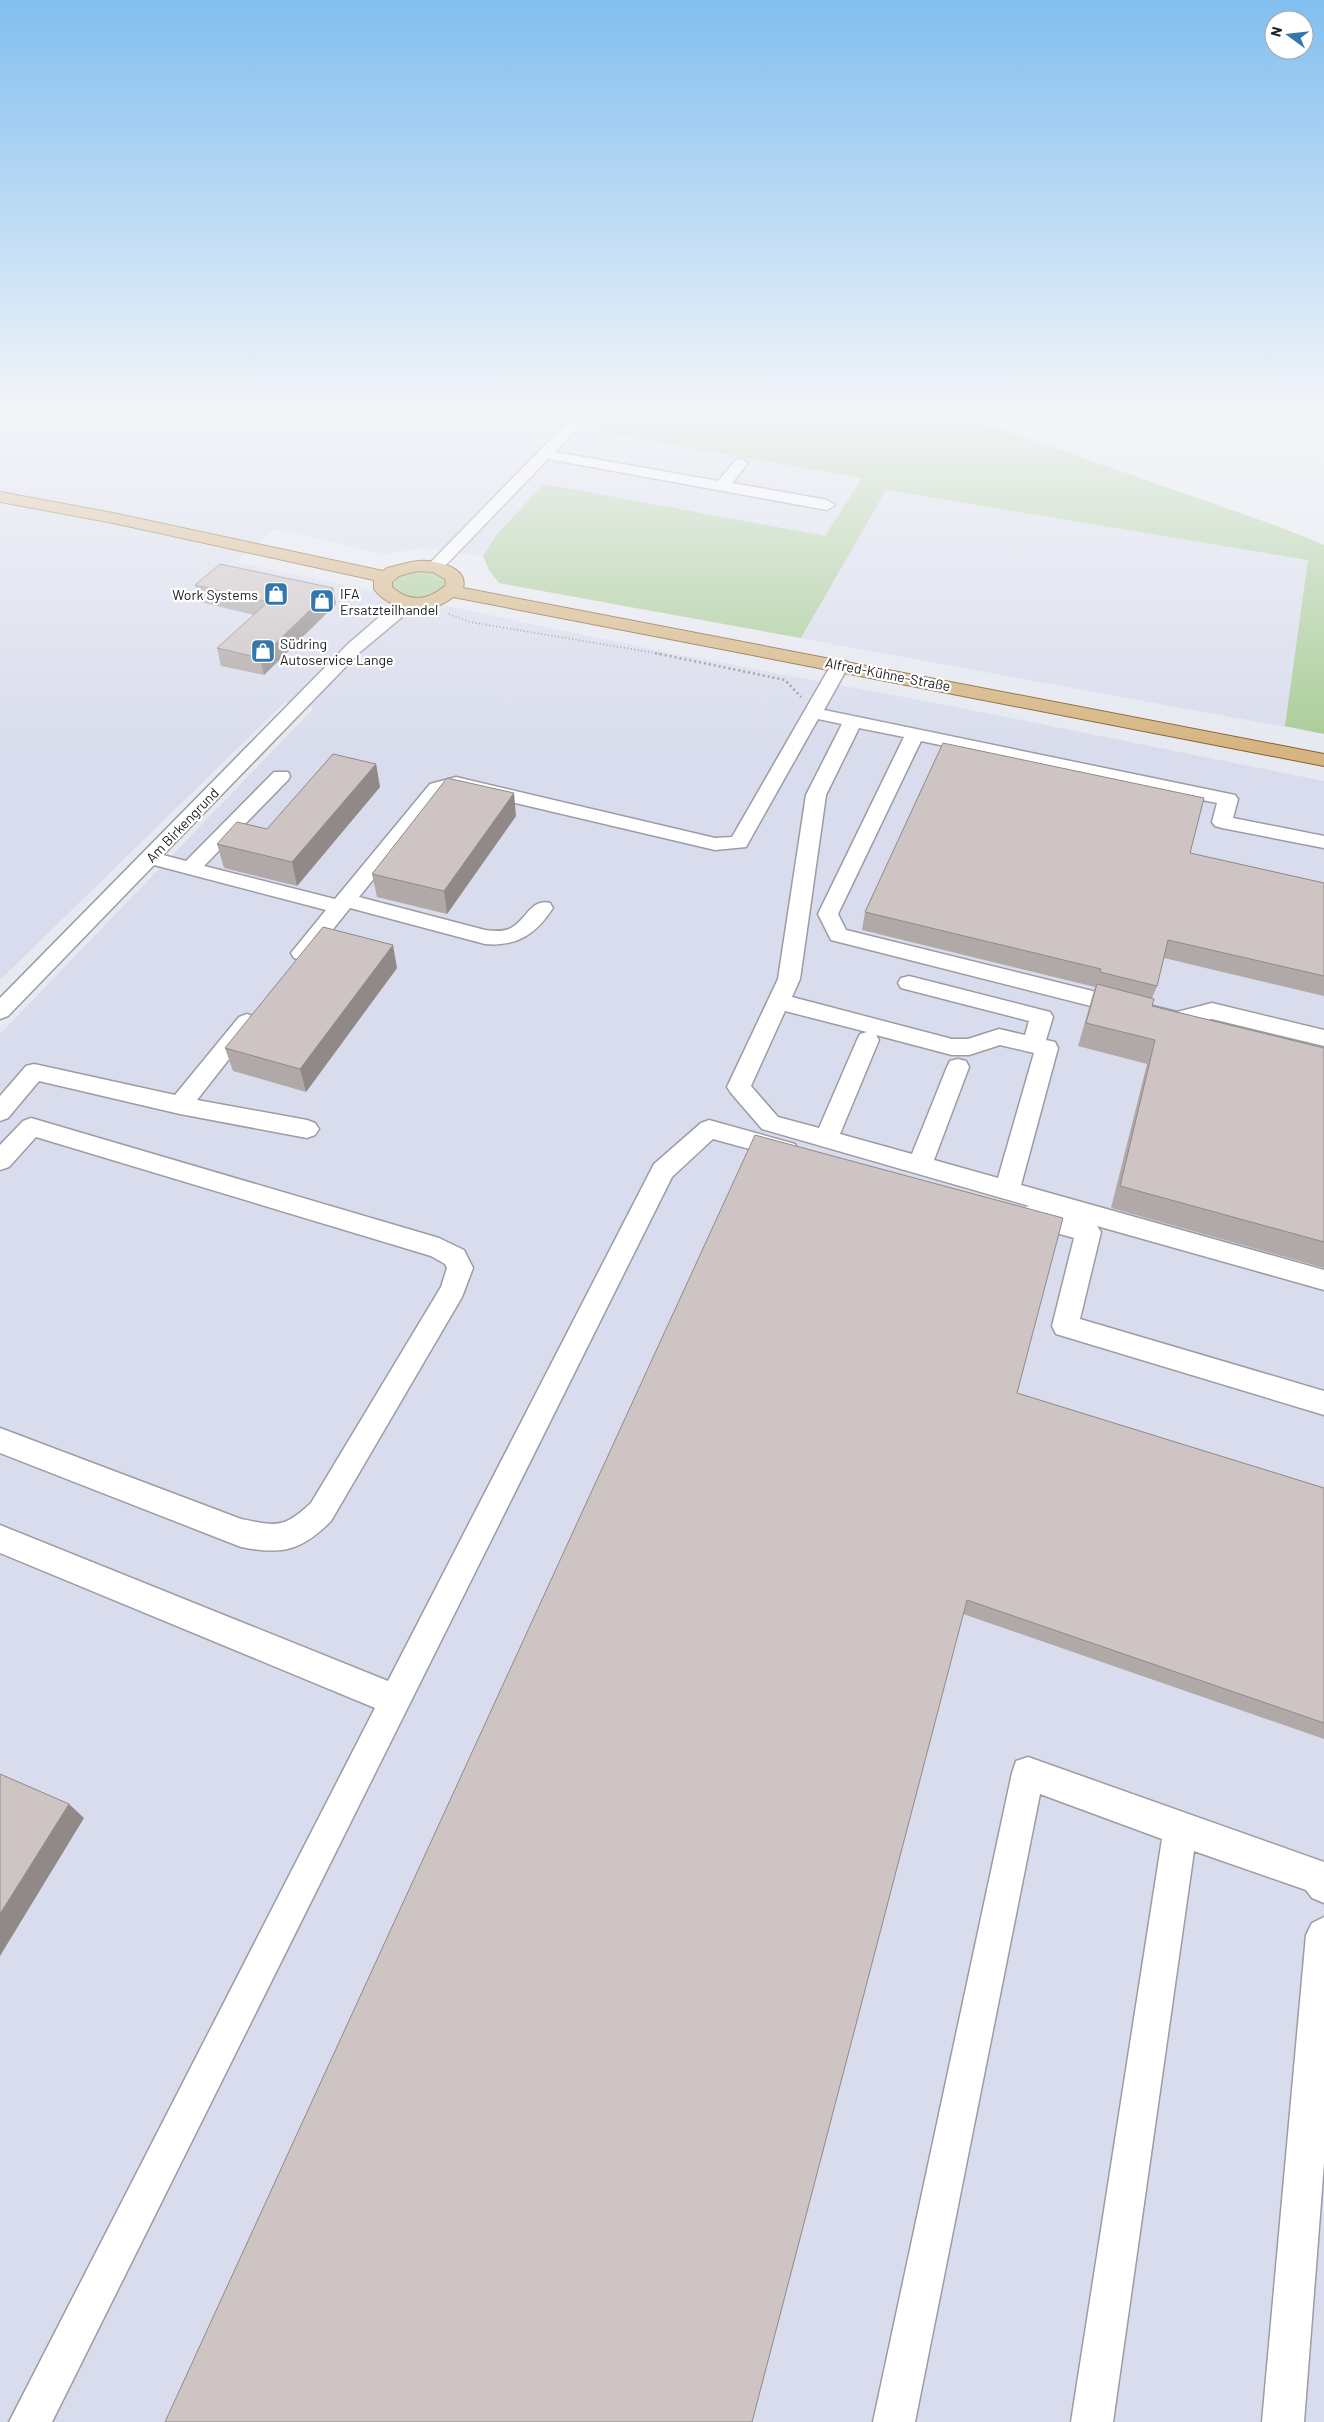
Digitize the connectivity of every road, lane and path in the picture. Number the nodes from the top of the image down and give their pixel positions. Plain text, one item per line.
1 (131, 522) edge
2 (478, 522) edge
3 (435, 567) junction
4 (386, 577) junction
5 (451, 591) junction
6 (399, 600) junction
7 (458, 618) dead end
8 (840, 665) junction
9 (808, 706) junction
10 (853, 721) junction
11 (915, 734) junction
12 (1324, 760) edge
13 (281, 776) dead end
14 (1324, 842) edge
15 (150, 858) junction
16 (190, 868) junction
17 (342, 903) junction
18 (543, 908) dead end
19 (291, 967) edge
20 (909, 983) dead end
21 (781, 1002) junction
22 (260, 1005) edge
23 (0, 1011) edge
24 (1324, 1038) edge
25 (868, 1040) dead end
26 (1033, 1045) junction
27 (958, 1067) dead end
28 (180, 1106) junction
29 (0, 1112) edge
30 (306, 1129) dead end
31 (826, 1139) junction
32 (0, 1161) edge
33 (920, 1166) junction
34 (1007, 1190) junction
35 (1324, 1280) edge
36 (1324, 1403) edge
37 (0, 1440) edge
38 (0, 1539) edge
39 (395, 1700) junction
40 (1180, 1829) junction
41 (1324, 1886) edge
42 (1324, 1935) edge
43 (30, 2422) edge
44 (894, 2422) edge
45 (1092, 2422) edge
46 (1283, 2422) edge

1 - 4 main road
2 - 3 street
3 - 4 main road
3 - 5 main road
4 - 6 main road
5 - 6 main road
5 - 8 main road, Alfred-Kühne-Straße
6 - 15 street, Am Birkengrund
7 - 9 path
8 - 9 street
8 - 12 main road, Alfred-Kühne-Straße
9 - 10 street
9 - 17 street
10 - 11 street
10 - 21 street
11 - 14 street
11 - 24 street
13 - 16 street
15 - 16 street
15 - 23 street, Am Birkengrund
16 - 17 street
17 - 18 street
17 - 19 street
20 - 26 street
21 - 26 street
21 - 31 street
22 - 28 street
25 - 31 street
26 - 34 street
27 - 33 street
28 - 29 street
28 - 30 street
31 - 33 street
32 - 37 street
33 - 34 street
34 - 35 street
36 - 39 street
38 - 39 street
39 - 43 street
40 - 41 street
40 - 44 street
40 - 45 street
42 - 46 street

